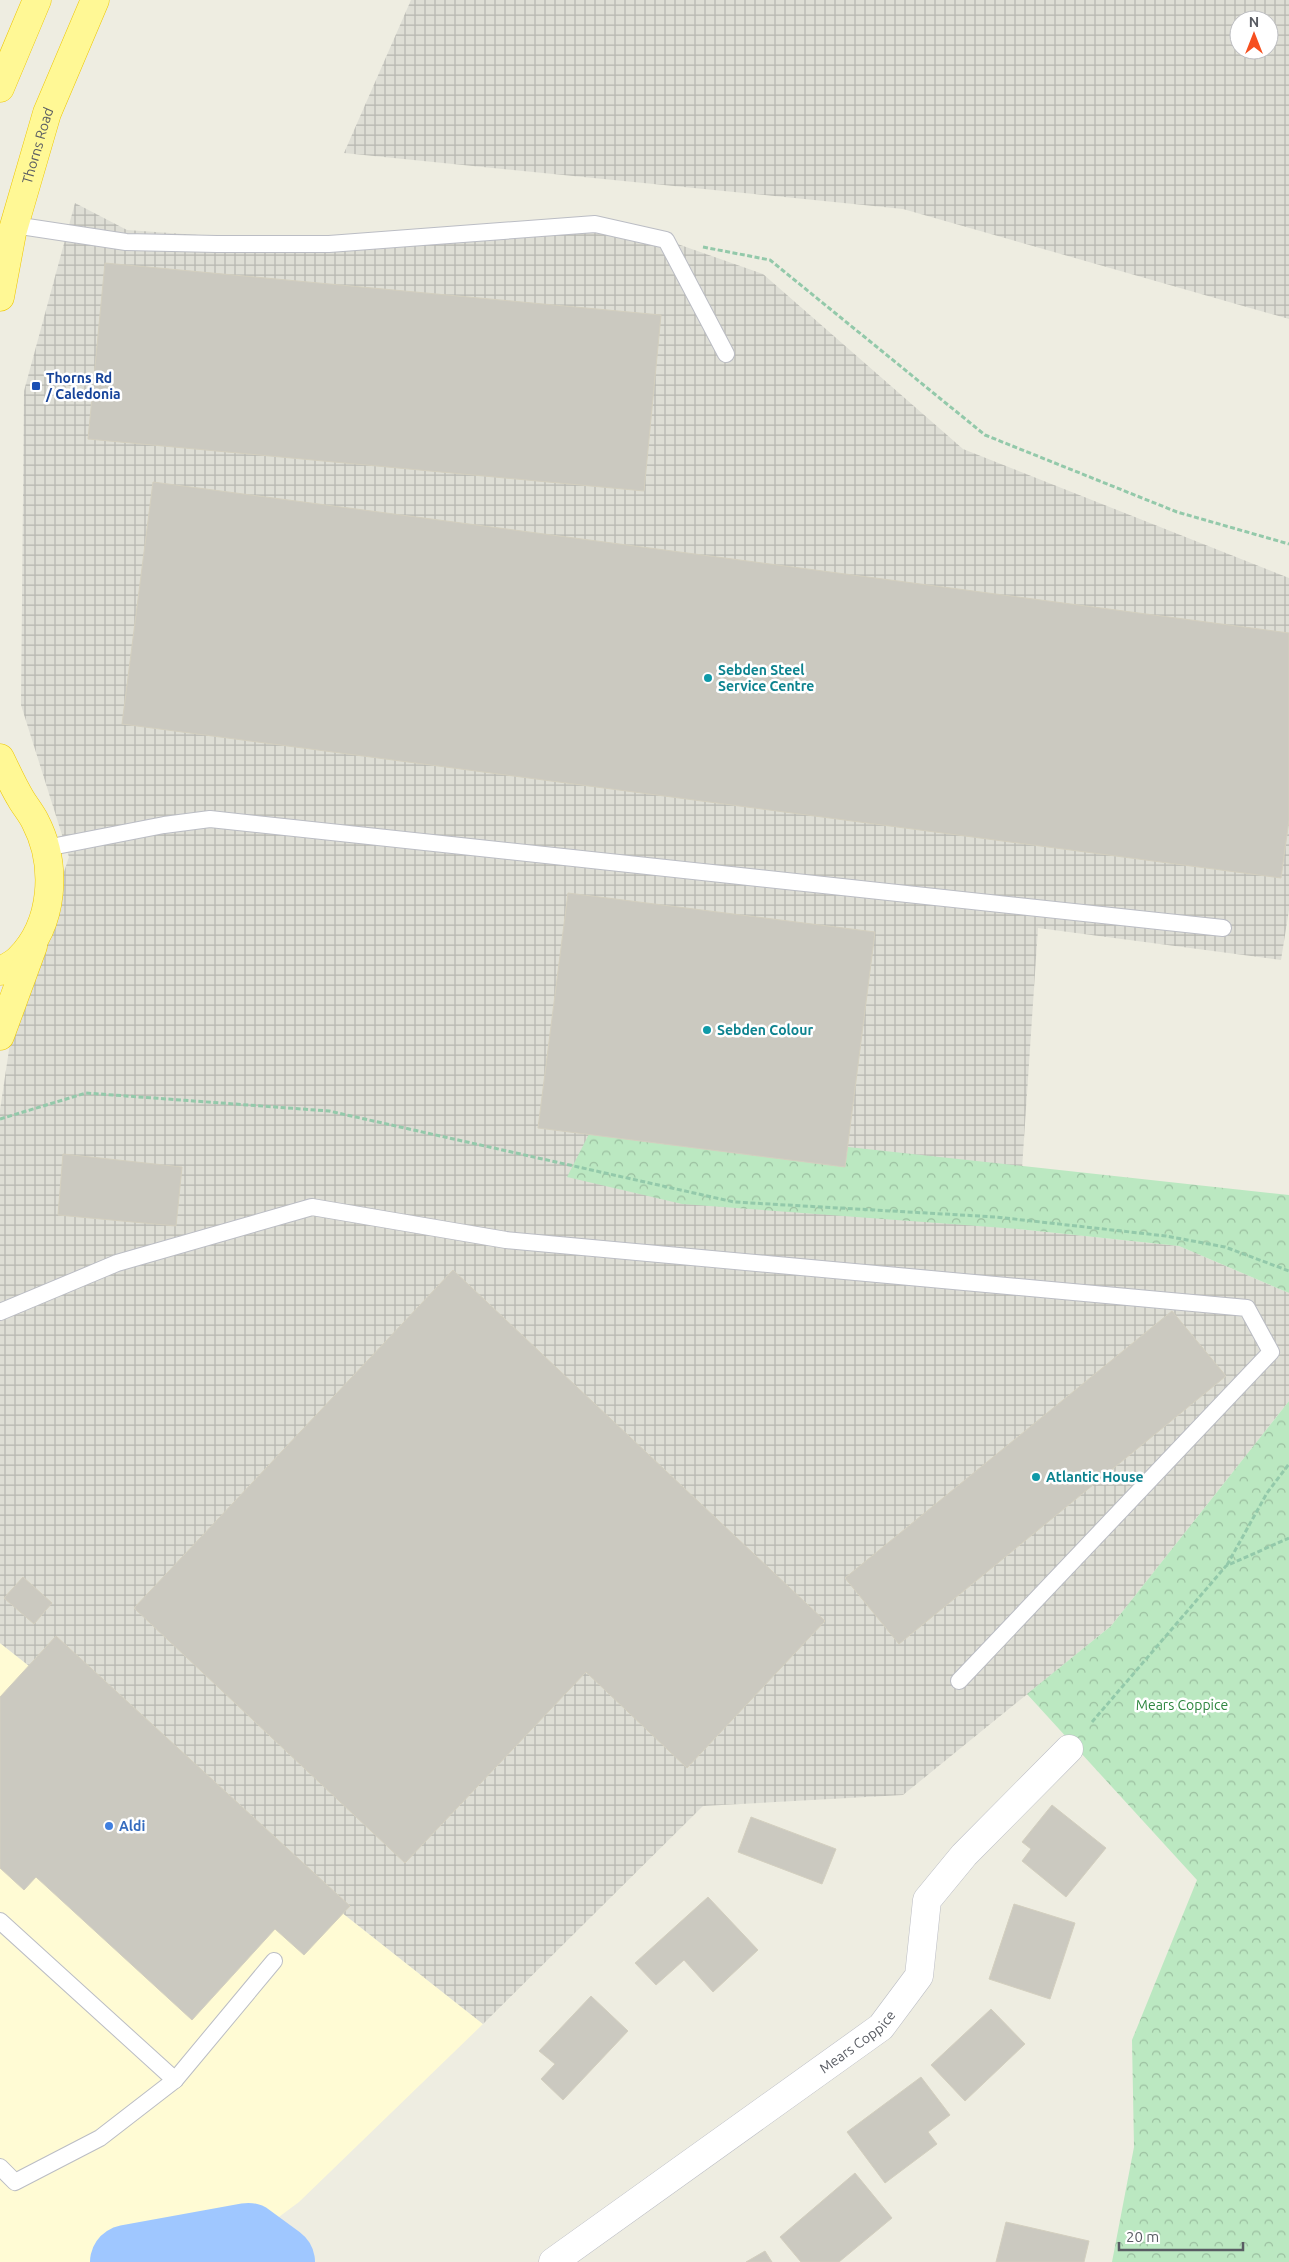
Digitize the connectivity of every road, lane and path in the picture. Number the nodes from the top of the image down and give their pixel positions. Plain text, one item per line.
1 (37, 0) edge
2 (95, 0) edge
3 (0, 88) edge
4 (14, 225) junction
5 (666, 240) junction
6 (0, 297) edge
7 (726, 354) dead end
8 (1289, 544) edge
9 (0, 758) edge
10 (10, 792) edge
11 (46, 848) junction
12 (1223, 928) dead end
13 (35, 940) junction
14 (0, 972) edge
15 (0, 1036) edge
16 (0, 1119) edge
17 (1289, 1271) edge
18 (0, 1312) edge
19 (1289, 1464) edge
20 (1289, 1538) edge
21 (1226, 1566) junction
22 (959, 1681) dead end
23 (1069, 1749) joint
24 (0, 1921) edge
25 (274, 1961) dead end
26 (175, 2080) junction
27 (0, 2167) edge
28 (553, 2262) edge

1 - 3 highway
2 - 4 highway, Thorns Road
4 - 5 lane
4 - 6 highway, Thorns Road
5 - 7 lane
5 - 8 path
9 - 10 highway
10 - 11 highway
11 - 12 lane
11 - 13 highway
13 - 14 highway
13 - 15 highway
16 - 17 path
18 - 22 lane
19 - 21 path
20 - 21 path
21 - 23 path
23 - 28 street, Mears Coppice
24 - 26 lane
25 - 26 lane
26 - 27 lane

